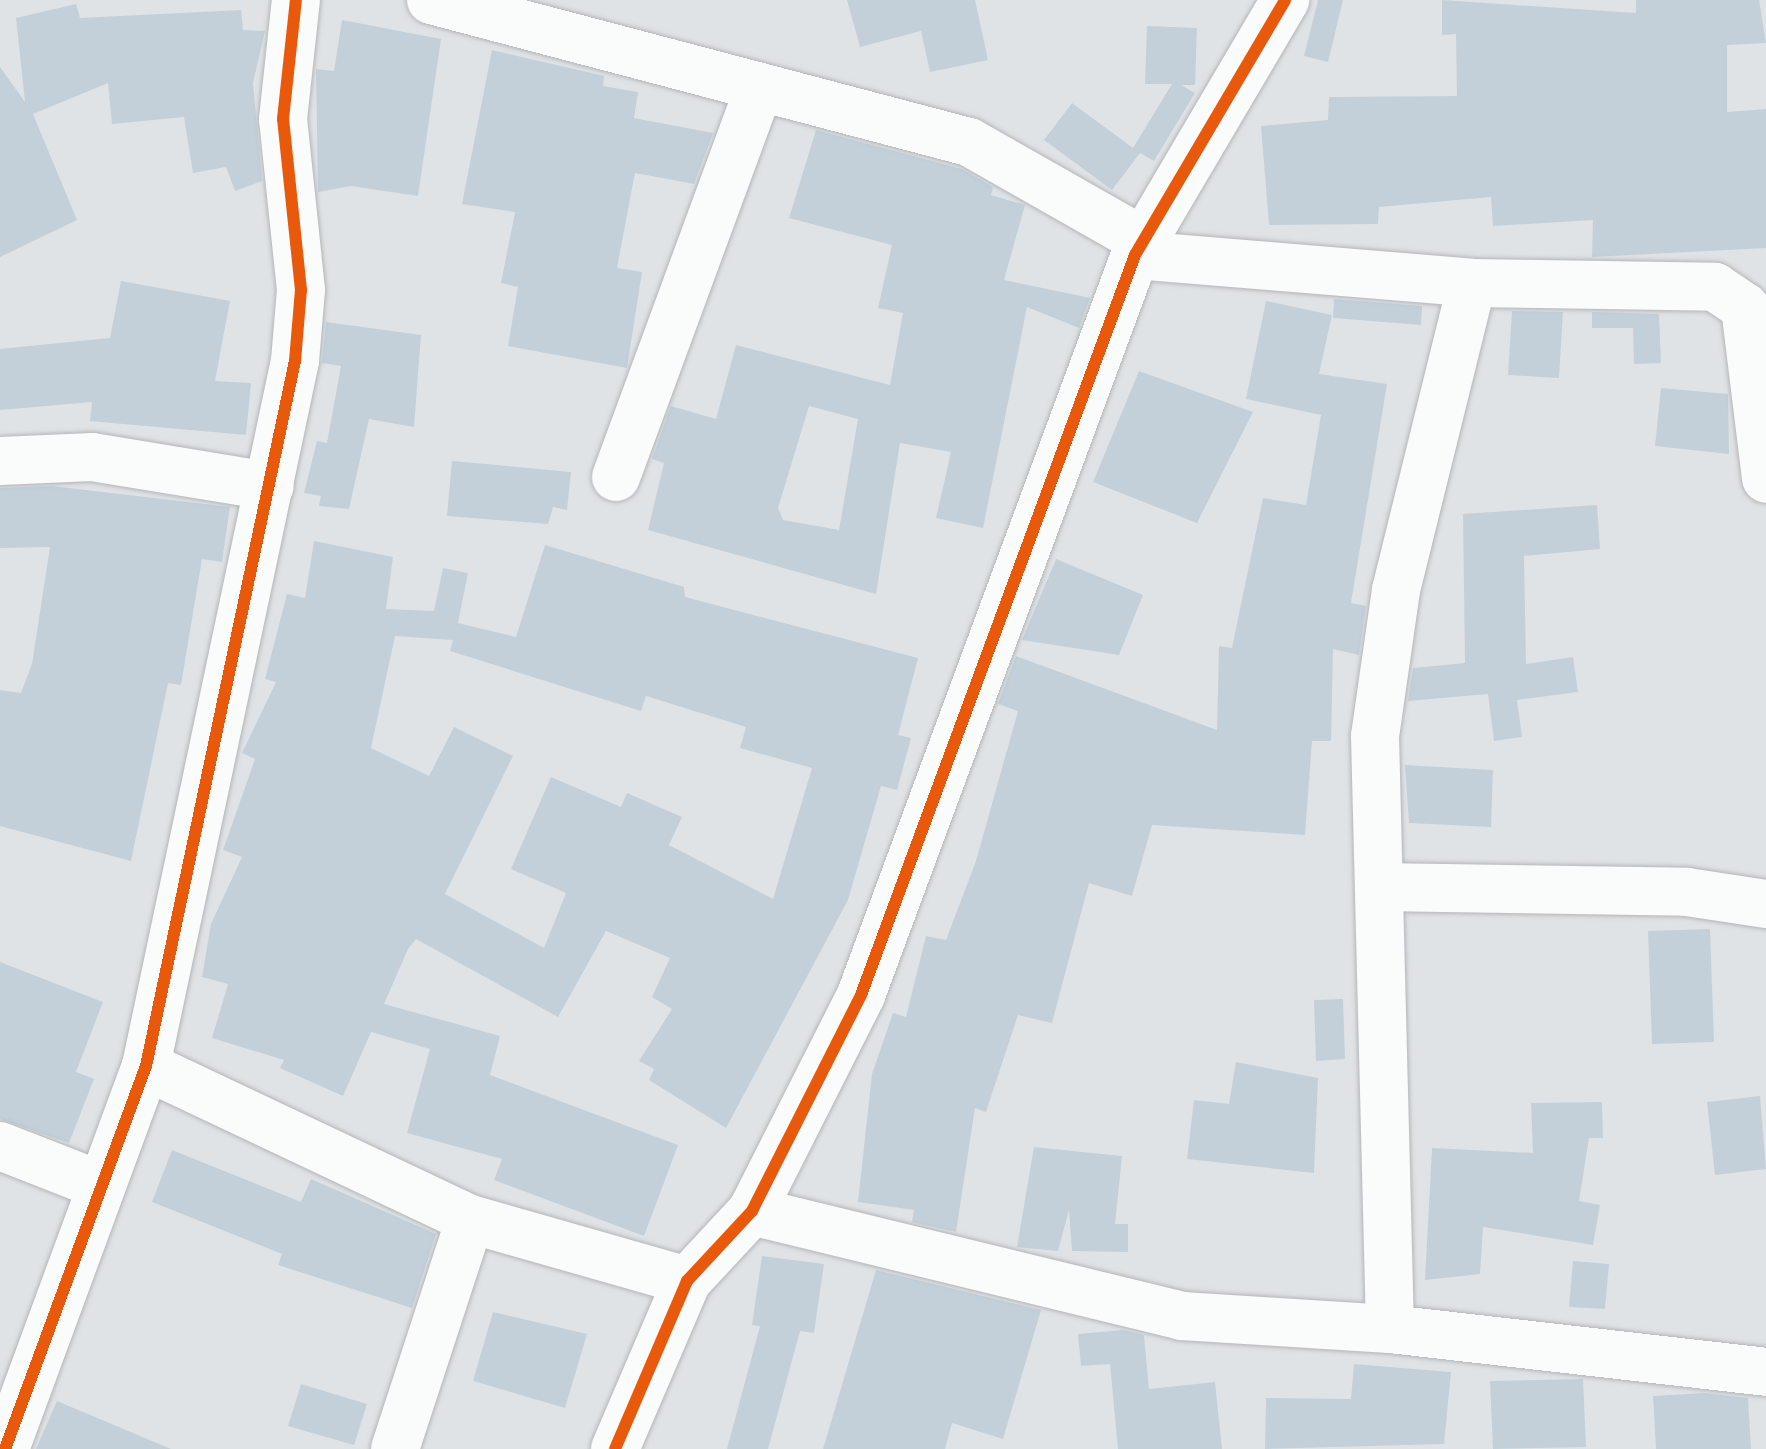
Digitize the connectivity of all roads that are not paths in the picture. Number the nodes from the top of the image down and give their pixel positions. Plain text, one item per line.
1 (296, 0) edge
2 (431, 0) edge
3 (1285, 0) edge
4 (759, 88) junction
5 (1139, 248) junction
6 (1472, 283) junction
7 (0, 461) edge
8 (616, 477) dead end
9 (1766, 479) edge
10 (270, 486) junction
11 (1378, 887) junction
12 (1766, 904) edge
13 (146, 1066) junction
14 (0, 1146) edge
15 (97, 1184) junction
16 (752, 1211) junction
17 (470, 1219) junction
18 (687, 1280) junction
19 (1390, 1329) junction
20 (1766, 1372) edge
21 (5, 1449) edge
22 (395, 1449) edge
23 (615, 1449) edge

1 - 10 street
2 - 4 street
3 - 5 street
4 - 5 street
4 - 8 street
5 - 6 street
5 - 16 street
6 - 9 street
6 - 11 street
7 - 10 street
10 - 13 street
11 - 12 street
11 - 19 street
13 - 15 street
13 - 17 street
14 - 15 street
15 - 21 street
16 - 18 street
16 - 19 street
17 - 18 street
17 - 22 street
18 - 23 street
19 - 20 street

